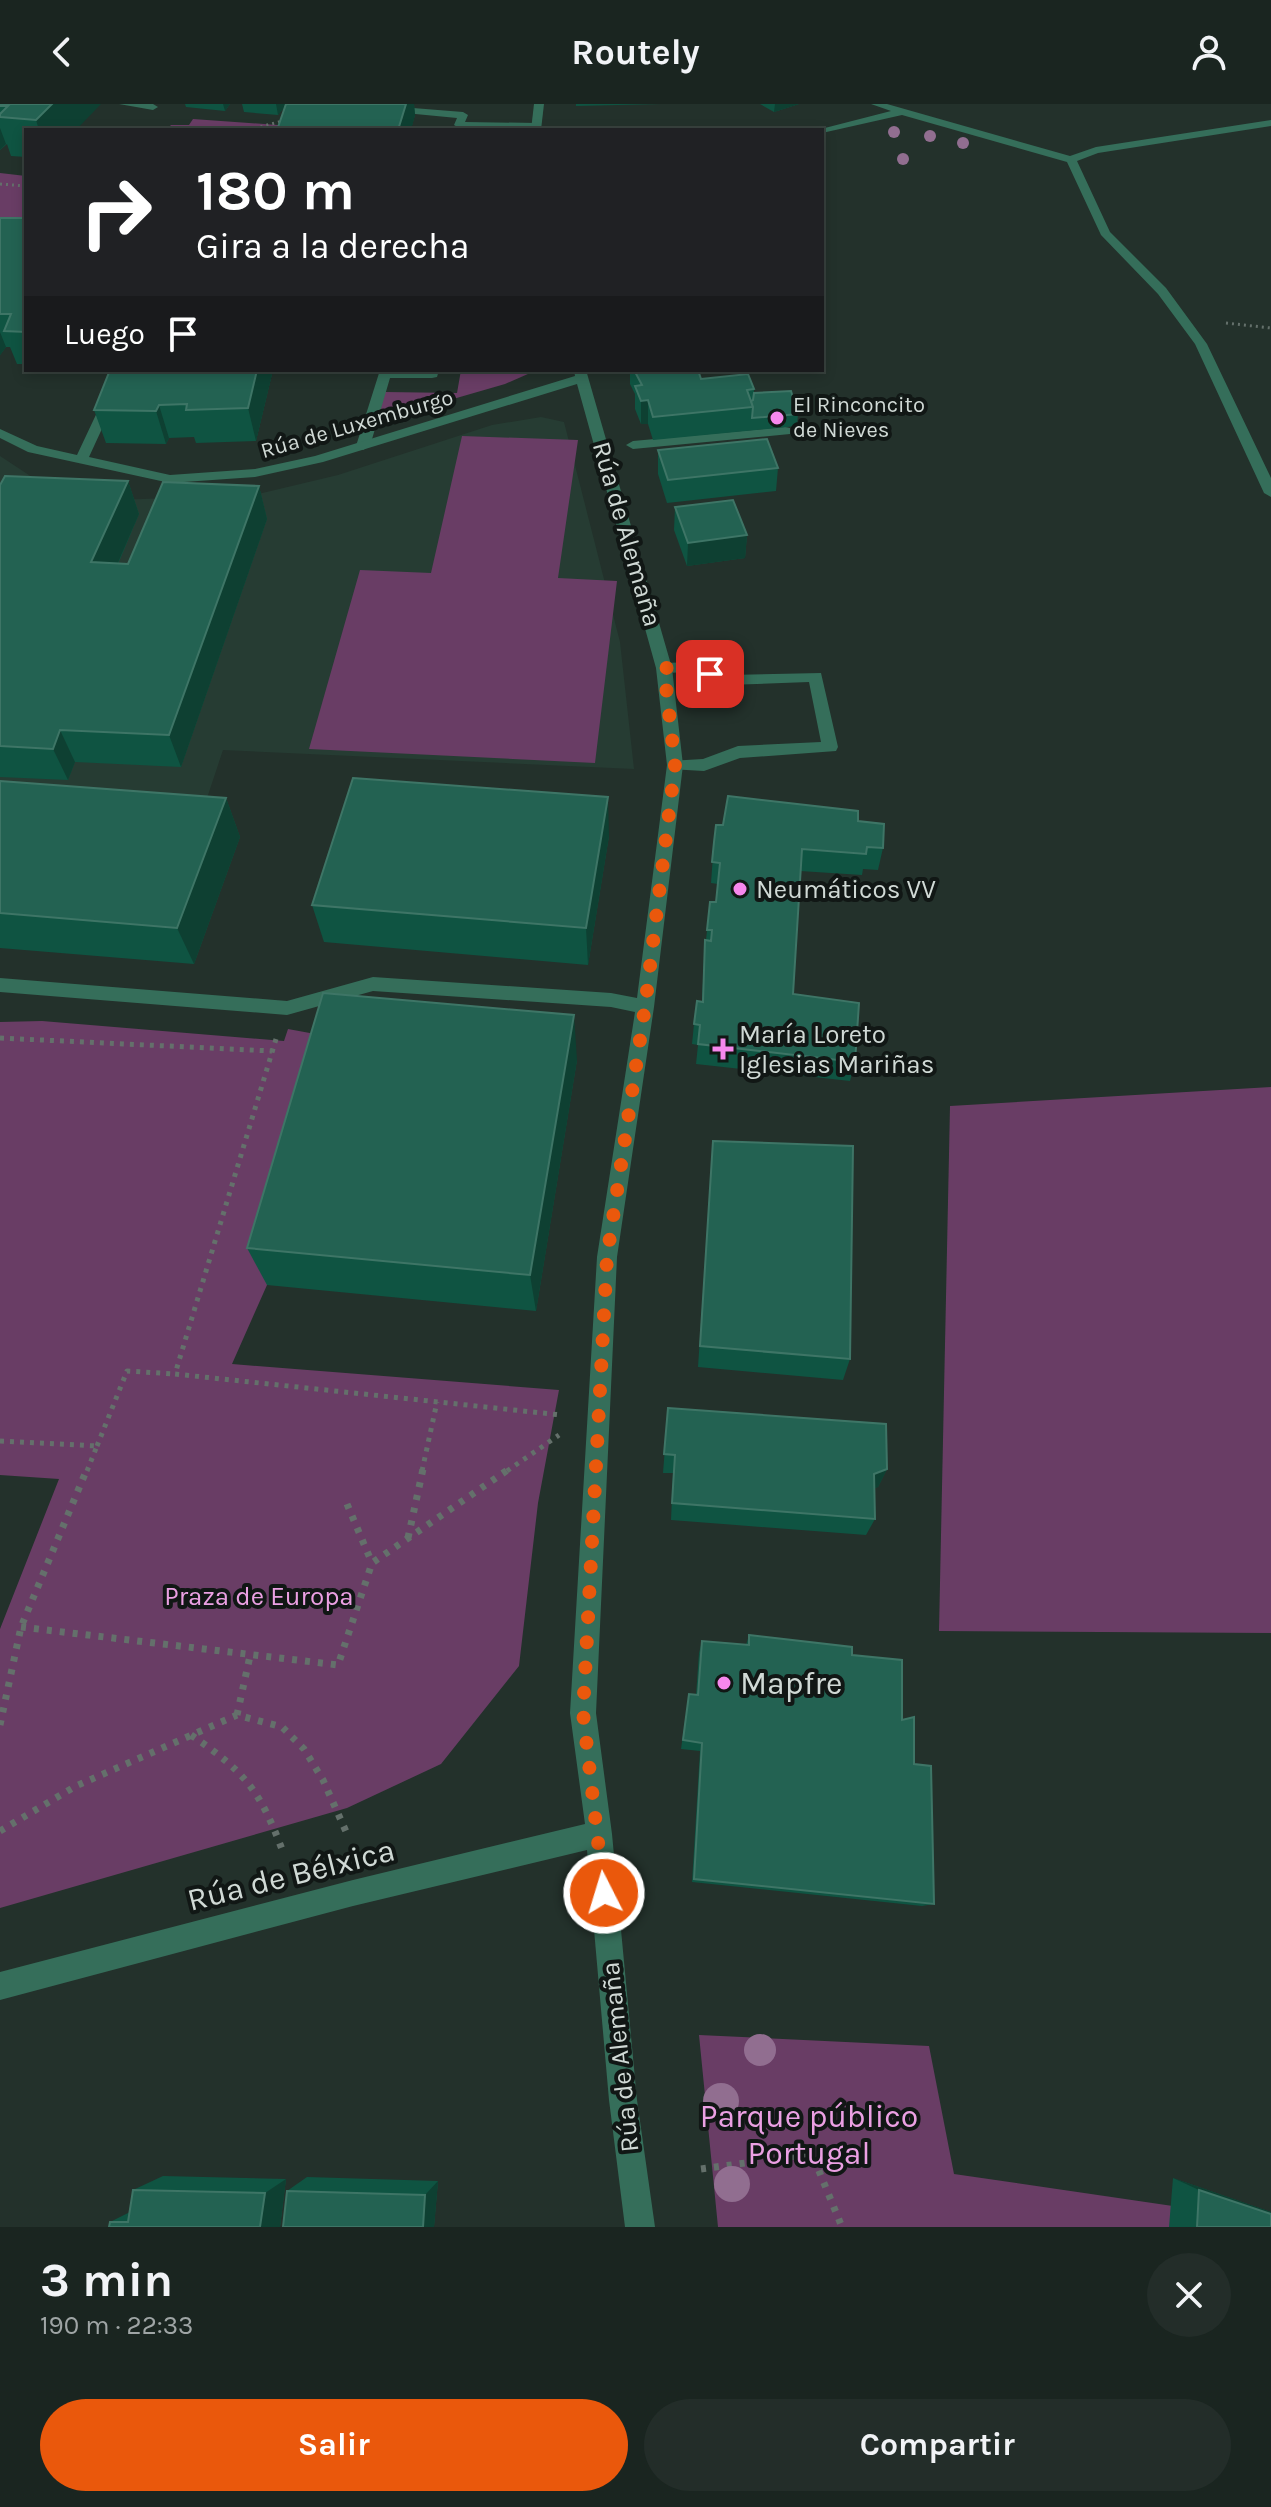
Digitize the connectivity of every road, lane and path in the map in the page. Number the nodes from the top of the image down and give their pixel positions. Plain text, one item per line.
1 (124, 104) edge
2 (539, 104) edge
3 (876, 104) edge
4 (153, 107) dead end
5 (373, 108) edge
6 (902, 113) junction
7 (287, 120) edge
8 (1271, 123) edge
9 (257, 128) edge
10 (536, 128) edge
11 (824, 130) edge
12 (1071, 160) junction
13 (0, 184) edge
14 (24, 186) edge
15 (122, 372) edge
16 (385, 372) edge
17 (432, 372) edge
18 (581, 374) edge
19 (785, 431) edge
20 (0, 433) edge
21 (633, 445) dead end
22 (363, 446) junction
23 (81, 460) junction
24 (1271, 493) edge
25 (664, 668) junction
26 (675, 765) junction
27 (0, 985) edge
28 (645, 1007) junction
29 (277, 1037) dead end
30 (0, 1038) edge
31 (272, 1051) junction
32 (175, 1374) junction
33 (437, 1402) junction
34 (566, 1415) dead end
35 (564, 1432) dead end
36 (0, 1441) edge
37 (97, 1446) junction
38 (347, 1504) dead end
39 (407, 1539) junction
40 (372, 1563) junction
41 (21, 1627) junction
42 (250, 1656) junction
43 (237, 1715) junction
44 (0, 1725) edge
45 (190, 1734) junction
46 (0, 1831) edge
47 (599, 1834) junction
48 (348, 1836) dead end
49 (283, 1852) dead end
50 (0, 1986) edge
51 (701, 2169) dead end
52 (640, 2227) edge
53 (842, 2227) edge

1 - 4 street
2 - 10 street
3 - 6 street
5 - 10 street
6 - 11 street
6 - 12 street
7 - 9 path
8 - 12 street
12 - 24 street
13 - 14 path
15 - 23 street
16 - 17 street
16 - 22 street
18 - 22 street, Rúa de Luxemburgo
18 - 25 street, Rúa de Alemaña
19 - 21 street
20 - 23 street, Rúa de Luxemburgo
22 - 23 street, Rúa de Luxemburgo
25 - 26 street, Rúa de Alemaña
25 - 26 street
26 - 28 street, Rúa de Alemaña
27 - 28 street
28 - 47 street, Rúa de Alemaña
29 - 31 path
30 - 31 path
31 - 32 path
32 - 33 path
32 - 37 path
33 - 34 path
33 - 39 path
35 - 39 path
36 - 37 path
37 - 41 path
38 - 40 path
39 - 40 path
40 - 42 path
41 - 42 path
41 - 44 path
42 - 43 path
43 - 45 path
43 - 48 path
45 - 46 path
45 - 49 path
47 - 50 street, Rúa de Bélxica
47 - 52 street, Rúa de Alemaña
51 - 53 path

